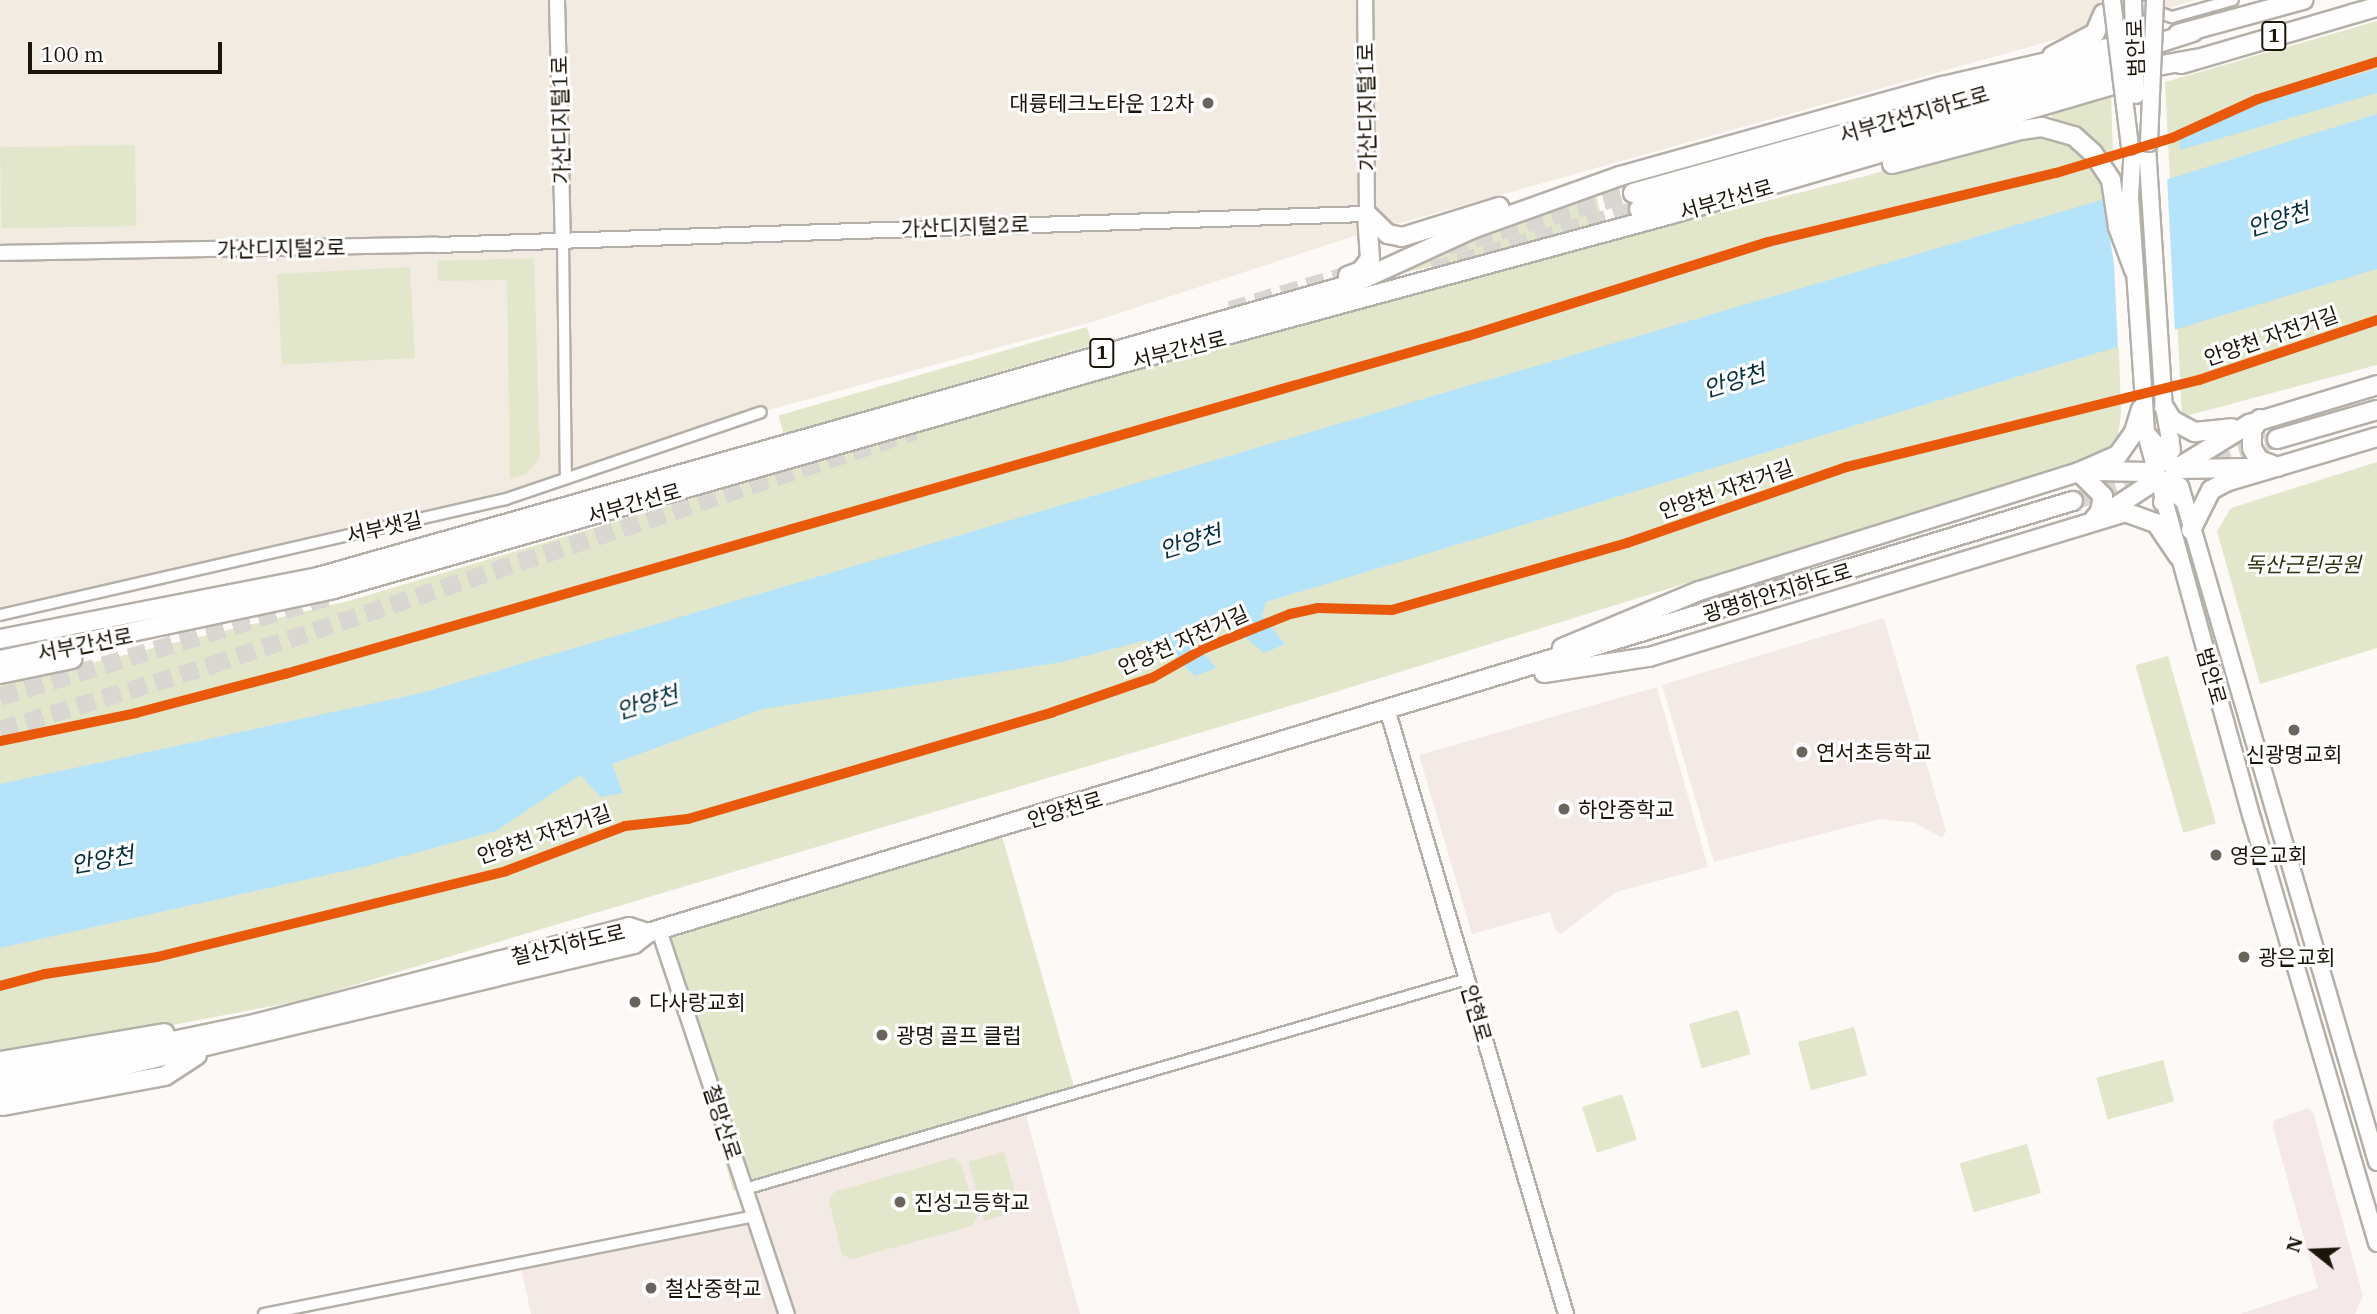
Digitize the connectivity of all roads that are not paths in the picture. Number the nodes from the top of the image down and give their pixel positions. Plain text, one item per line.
1 (557, 0) edge
2 (1365, 0) edge
3 (2133, 0) edge
4 (2155, 0) edge
5 (2232, 0) edge
6 (2303, 0) edge
7 (2108, 7) edge
8 (2377, 7) edge
9 (2193, 32) junction
10 (2196, 59) junction
11 (2041, 64) junction
12 (2136, 95) junction
13 (2149, 143) junction
14 (2130, 146) junction
15 (1571, 191) junction
16 (1367, 214) junction
17 (1668, 215) junction
18 (563, 241) junction
19 (0, 253) edge
20 (2134, 270) junction
21 (1180, 331) junction
22 (2377, 386) edge
23 (2164, 407) junction
24 (2141, 409) junction
25 (2377, 410) edge
26 (761, 412) dead end
27 (2255, 422) junction
28 (2146, 434) joint
29 (2377, 437) edge
30 (2170, 439) joint
31 (2277, 439) tunnel mouth
32 (2278, 467) junction
33 (2079, 472) junction
34 (566, 477) junction
35 (2165, 478) junction
36 (2183, 499) joint
37 (2073, 501) tunnel mouth
38 (2091, 522) junction
39 (2191, 530) junction
40 (2178, 556) junction
41 (270, 605) junction
42 (0, 615) edge
43 (0, 637) edge
44 (0, 660) edge
45 (0, 674) edge
46 (1482, 683) junction
47 (1388, 712) junction
48 (653, 931) junction
49 (1467, 979) junction
50 (206, 1041) junction
51 (0, 1061) edge
52 (0, 1077) edge
53 (0, 1095) edge
54 (0, 1107) edge
55 (2377, 1162) edge
56 (745, 1189) junction
57 (754, 1216) junction
58 (2377, 1242) edge
59 (264, 1314) edge
60 (787, 1314) edge
61 (1566, 1314) edge

1 - 18 street, 가산디지털1로
2 - 16 street, 가산디지털1로
3 - 12 main road, 범안로, bridge
4 - 13 main road, bridge
5 - 7 street
6 - 9 main road, 서부간선로 / 1
7 - 11 main road
7 - 14 main road, bridge
8 - 10 main road, 서부간선로 / 1
9 - 10 main road, 서부간선지하도로
9 - 11 main road, 서부간선로 / 1
10 - 17 main road, 서부간선로 / 1
11 - 15 main road, 서부간선로 / 1
12 - 13 main road, 범안로, bridge
12 - 14 main road, 범안로, bridge
13 - 23 main road, 범안로
14 - 20 main road, 범안로
15 - 16 main road
15 - 21 main road, 서부간선로 / 1
16 - 18 street, 가산디지털2로
16 - 21 main road
17 - 20 main road
17 - 41 main road, 서부간선로 / 1
18 - 19 street, 가산디지털2로
18 - 34 street
20 - 24 main road, 범안로
21 - 43 main road, 서부간선로 / 1
22 - 27 main road
23 - 27 main road
23 - 30 main road, 범안로
24 - 28 main road, 범안로
24 - 33 main road
25 - 31 main road
26 - 34 street, 서부샛길
27 - 32 main road
27 - 35 main road
28 - 35 main road
29 - 32 main road
30 - 35 main road
32 - 35 main road
32 - 39 main road
33 - 35 main road
33 - 38 main road
33 - 46 main road
34 - 42 street, 서부샛길
35 - 36 main road
35 - 38 main road
35 - 40 main road, 범안로
36 - 39 main road, 범안로
37 - 46 main road, 광명하안지하도로
38 - 40 main road
38 - 46 main road
39 - 55 main road, 범안로
40 - 58 main road, 범안로
41 - 44 main road, 서부간선로 / 1
41 - 45 main road
46 - 47 main road, 안양천로
47 - 48 main road, 안양천로
47 - 49 street, 안현로
48 - 50 main road, 철산지하도로
48 - 56 street, 철망산로
49 - 56 street
49 - 61 street, 안현로
50 - 51 main road
50 - 52 main road, 철산지하도로
50 - 53 main road, 철산지하도로
50 - 54 main road
56 - 57 street, 철망산로
57 - 59 street
57 - 60 street, 철망산로

